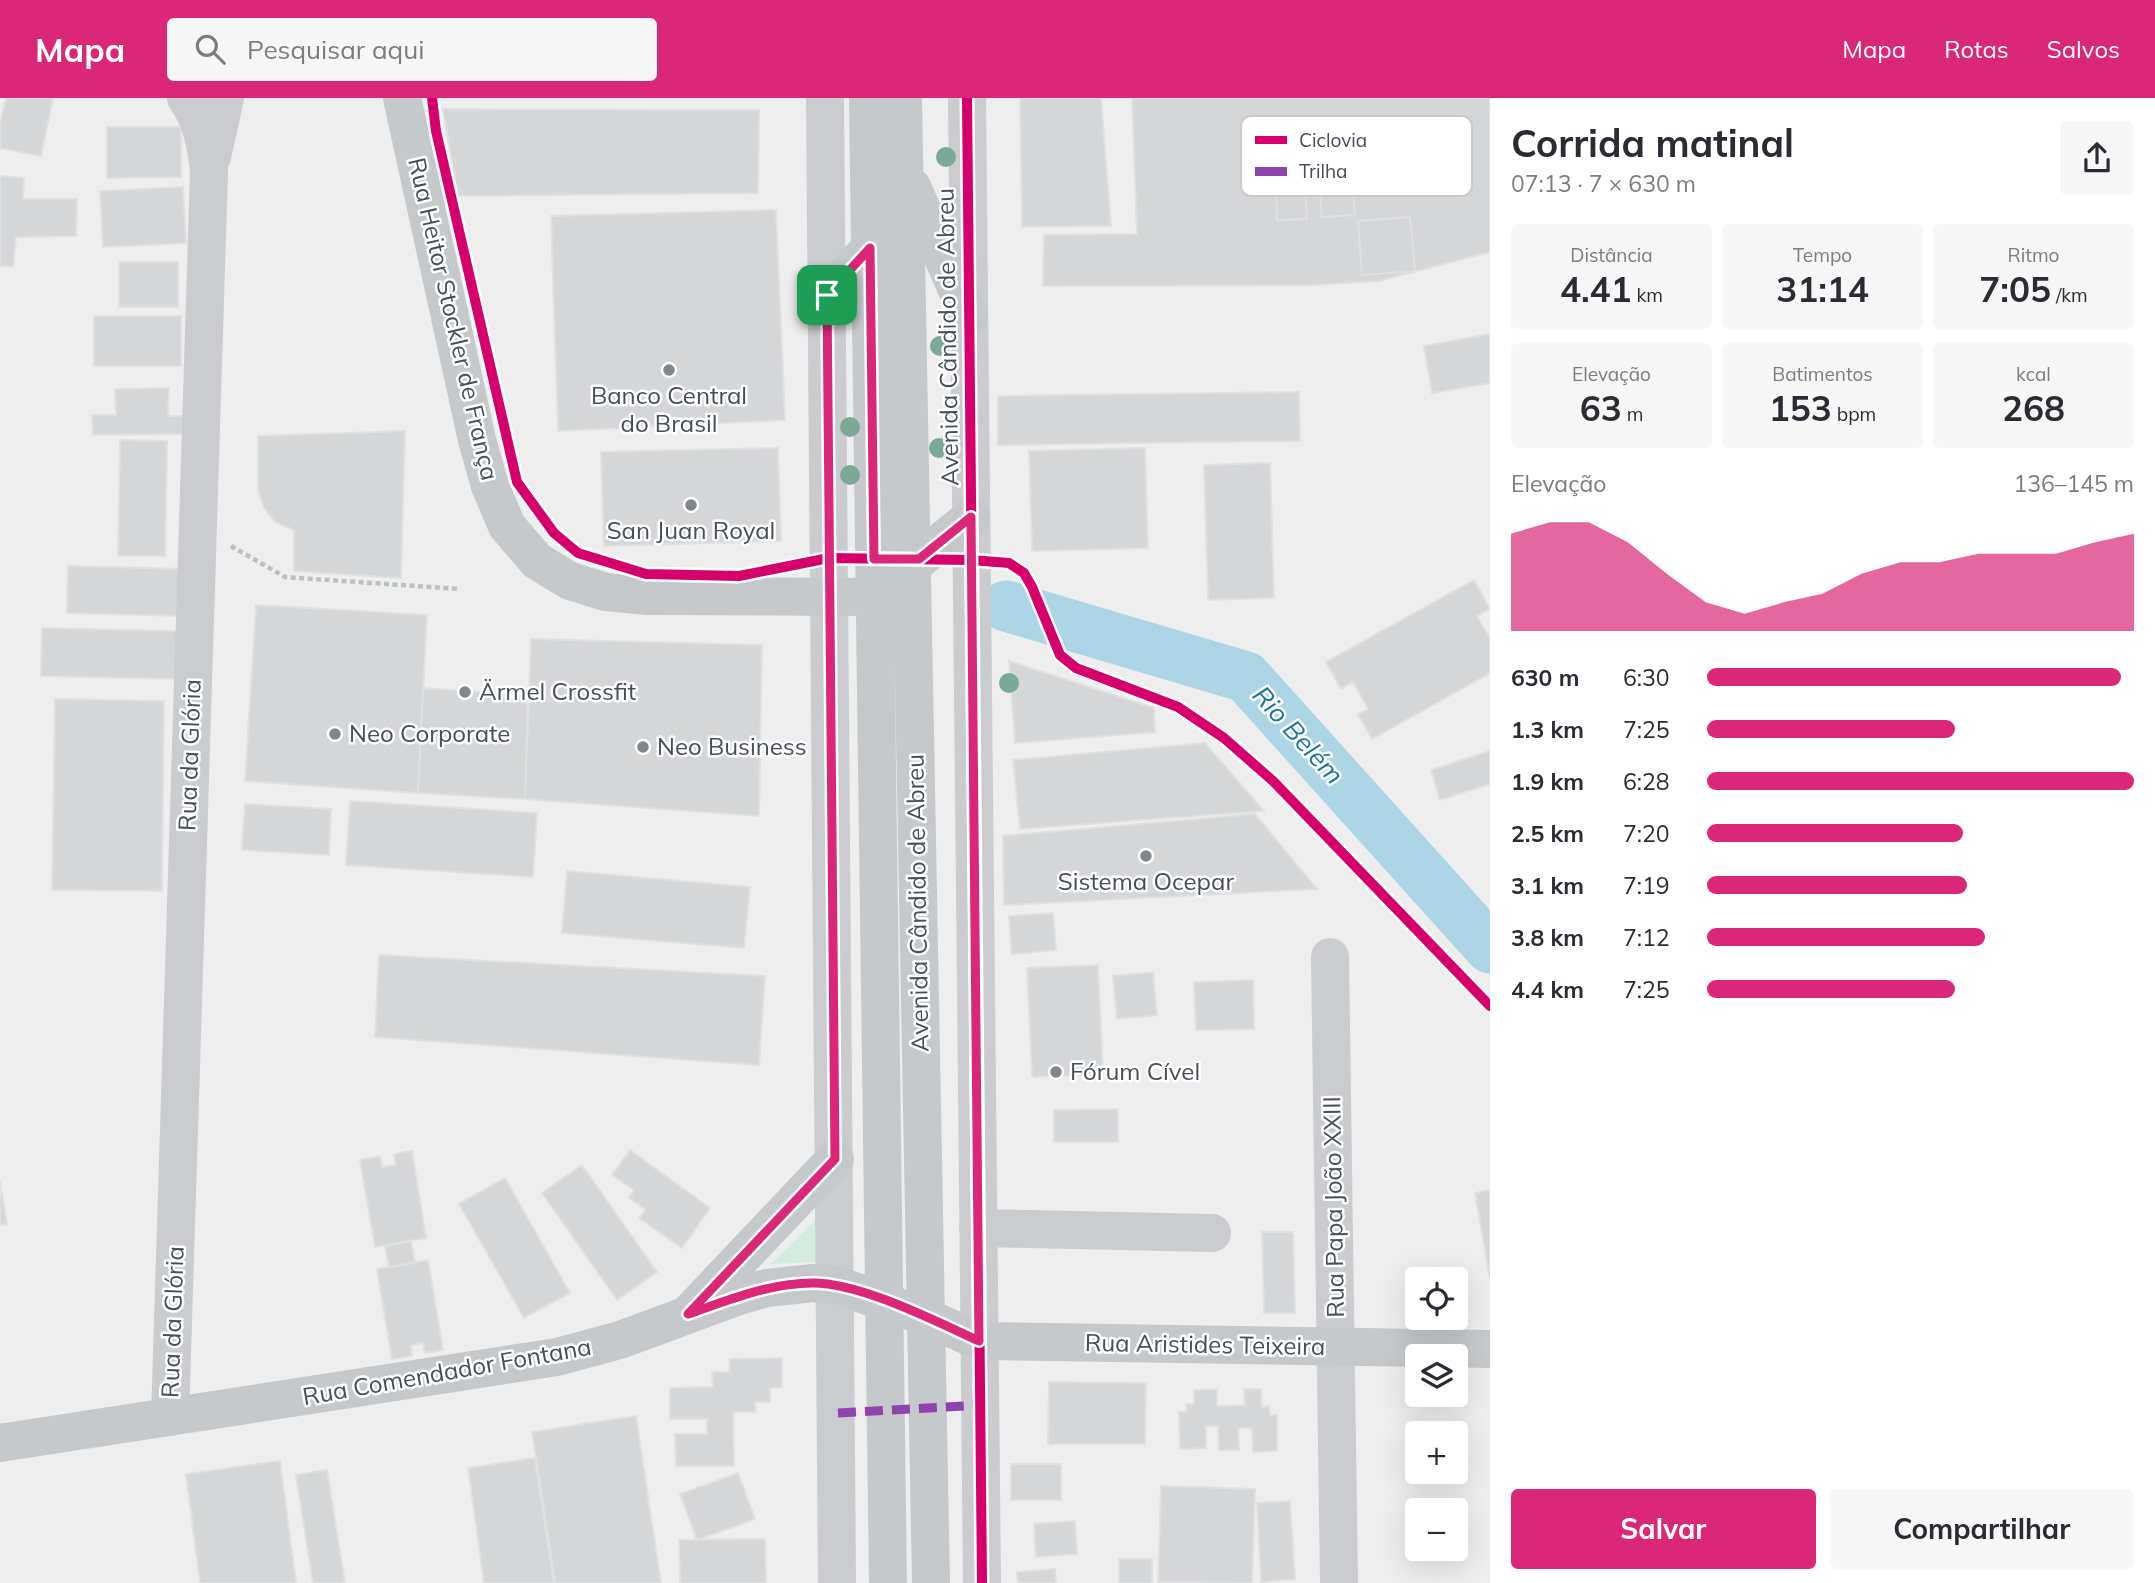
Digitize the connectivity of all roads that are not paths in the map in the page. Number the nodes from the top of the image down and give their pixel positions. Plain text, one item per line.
1 (186, 98) edge
2 (225, 98) edge
3 (402, 98) edge
4 (825, 98) edge
5 (868, 98) edge
6 (903, 98) edge
7 (967, 98) edge
8 (904, 169) junction
9 (209, 172) junction
10 (870, 248) junction
11 (827, 295) junction
12 (969, 317) junction
13 (971, 517) junction
14 (912, 565) junction
15 (875, 597) junction
16 (830, 598) junction
17 (1331, 957) dead end
18 (835, 1159) junction
19 (978, 1228) junction
20 (1212, 1233) dead end
21 (836, 1285) junction
22 (884, 1302) junction
23 (688, 1314) junction
24 (926, 1317) junction
25 (979, 1341) junction
26 (1336, 1347) junction
27 (1490, 1349) edge
28 (170, 1417) junction
29 (0, 1443) edge
30 (838, 1583) edge
31 (888, 1583) edge
32 (931, 1583) edge
33 (982, 1583) edge
34 (1339, 1583) edge

1 - 9 street, Rua da Glória
2 - 9 street
3 - 16 main road, Rua Heitor Stockler de França
4 - 11 street
5 - 10 main road, Avenida Cândido de Abreu
6 - 8 main road, Avenida Cândido de Abreu
7 - 12 street, Avenida Cândido de Abreu
8 - 12 main road
8 - 14 main road, Avenida Cândido de Abreu
9 - 28 street, Rua da Glória
10 - 11 main road
10 - 15 main road, Avenida Cândido de Abreu
11 - 16 street
12 - 13 street, Avenida Cândido de Abreu
13 - 14 main road
13 - 19 street, Avenida Cândido de Abreu
14 - 15 main road
14 - 24 main road, Avenida Cândido de Abreu
15 - 16 main road, Rua Heitor Stockler de França
15 - 22 main road, Avenida Cândido de Abreu
16 - 18 street
17 - 26 street, Rua Papa João XXIII
18 - 21 street
18 - 23 main road
19 - 20 street
19 - 25 street, Avenida Cândido de Abreu
21 - 22 main road, Rua Comendador Fontana
21 - 23 main road, Rua Comendador Fontana
21 - 30 street
22 - 24 main road, Rua Comendador Fontana
22 - 31 main road, Avenida Cândido de Abreu
23 - 28 main road, Rua Comendador Fontana
24 - 25 main road, Rua Aristides Teixeira
24 - 32 main road, Avenida Cândido de Abreu
25 - 26 main road, Rua Aristides Teixeira
25 - 33 street, Avenida Cândido de Abreu
26 - 27 main road, Rua Aristides Teixeira
26 - 34 street, Rua Papa João XXIII
28 - 29 main road, Rua Comendador Fontana

